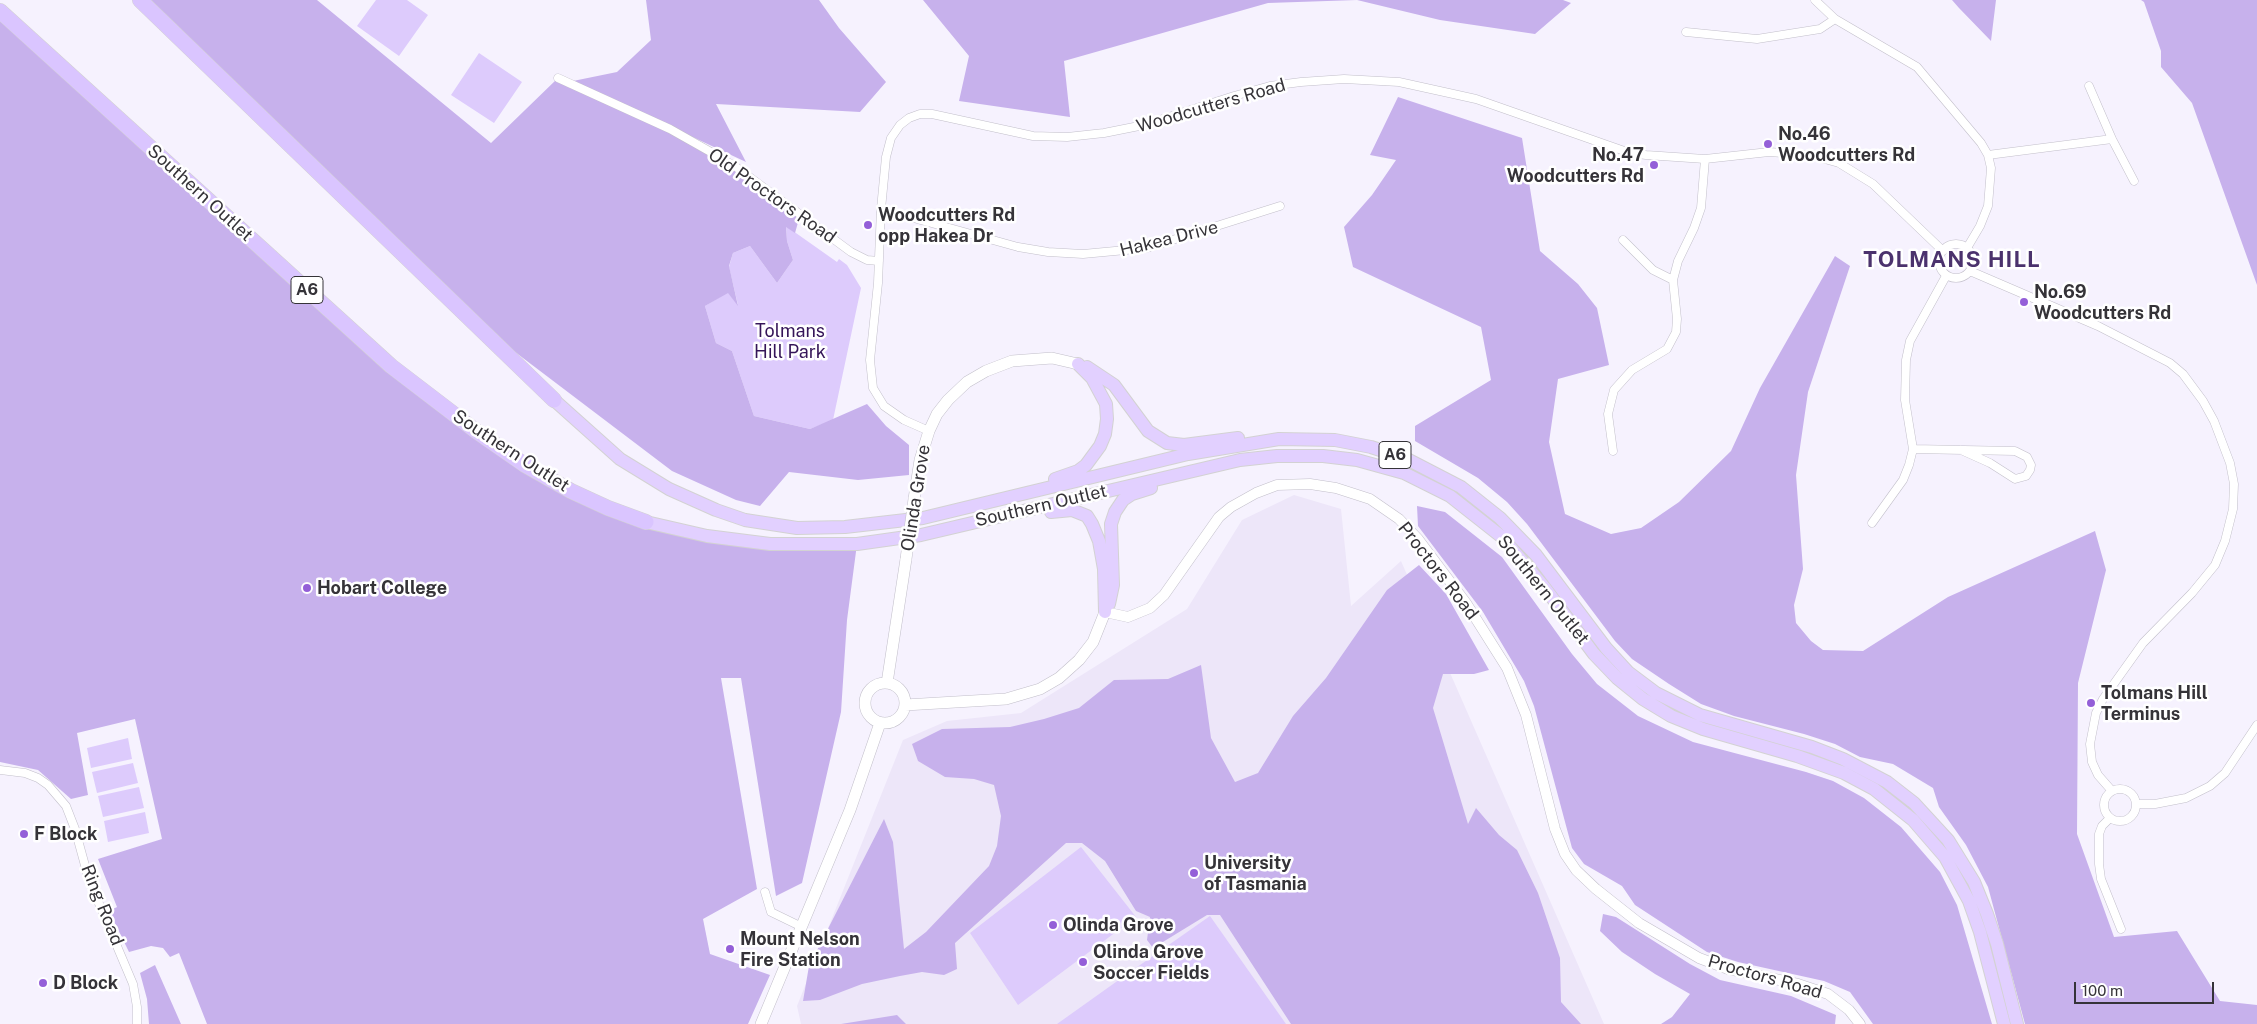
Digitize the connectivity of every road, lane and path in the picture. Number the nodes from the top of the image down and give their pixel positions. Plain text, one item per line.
1 (140, 0) edge
2 (1815, 0) edge
3 (0, 11) edge
4 (1835, 19) junction
5 (1686, 32) dead end
6 (558, 78) dead end
7 (2089, 86) dead end
8 (2112, 139) junction
9 (1988, 155) junction
10 (1705, 159) junction
11 (2134, 181) dead end
12 (1280, 206) dead end
13 (881, 209) junction
14 (1623, 240) dead end
15 (1967, 248) junction
16 (1943, 250) junction
17 (879, 261) junction
18 (1970, 271) junction
19 (1946, 276) junction
20 (1673, 280) junction
21 (1078, 364) junction
22 (554, 400) junction
23 (929, 431) junction
24 (1279, 439) junction
25 (1913, 449) junction
26 (1961, 450) junction
27 (1613, 451) dead end
28 (1292, 456) junction
29 (646, 522) joint
30 (1872, 523) dead end
31 (814, 546) junction
32 (1106, 612) junction
33 (887, 683) junction
34 (905, 704) junction
35 (880, 723) junction
36 (2257, 725) edge
37 (0, 770) edge
38 (2112, 791) junction
39 (2136, 804) junction
40 (2110, 818) junction
41 (765, 892) dead end
42 (802, 927) junction
43 (2121, 928) dead end
44 (137, 1024) edge
45 (761, 1024) edge
46 (1860, 1024) edge
47 (2004, 1024) edge
48 (2017, 1024) edge

1 - 22 highway, Southern Outlet / A6
2 - 4 street
3 - 29 highway, Southern Outlet / A6
4 - 5 street
4 - 9 street
6 - 17 street, Old Proctors Road
7 - 8 street
8 - 9 street
8 - 11 street
9 - 15 street
10 - 13 street, Woodcutters Road
10 - 16 street, Woodcutters Road
10 - 20 street
12 - 13 street, Hakea Drive
13 - 17 street, Woodcutters Road
14 - 20 street
15 - 16 street
15 - 18 street
16 - 19 street
17 - 23 street, Woodcutters Road
18 - 19 street
18 - 38 street
19 - 25 street
20 - 27 street
21 - 22 highway
21 - 23 main road, Olinda Grove
21 - 24 highway
22 - 24 highway, Southern Outlet / A6
23 - 33 main road, Olinda Grove, bridge
24 - 48 highway, Southern Outlet / A6
25 - 26 street
25 - 30 street
26 - 26 street
28 - 31 highway, Southern Outlet / A6
28 - 32 highway
28 - 47 highway, Southern Outlet / A6
29 - 31 highway, Southern Outlet / A6
31 - 32 highway
32 - 34 main road
32 - 46 street, Proctors Road
33 - 34 main road
33 - 35 main road
34 - 35 main road
35 - 42 main road
36 - 39 street
37 - 44 street, Ring Road
38 - 39 street
38 - 40 street
39 - 40 street
40 - 43 street
41 - 42 street
42 - 45 main road

